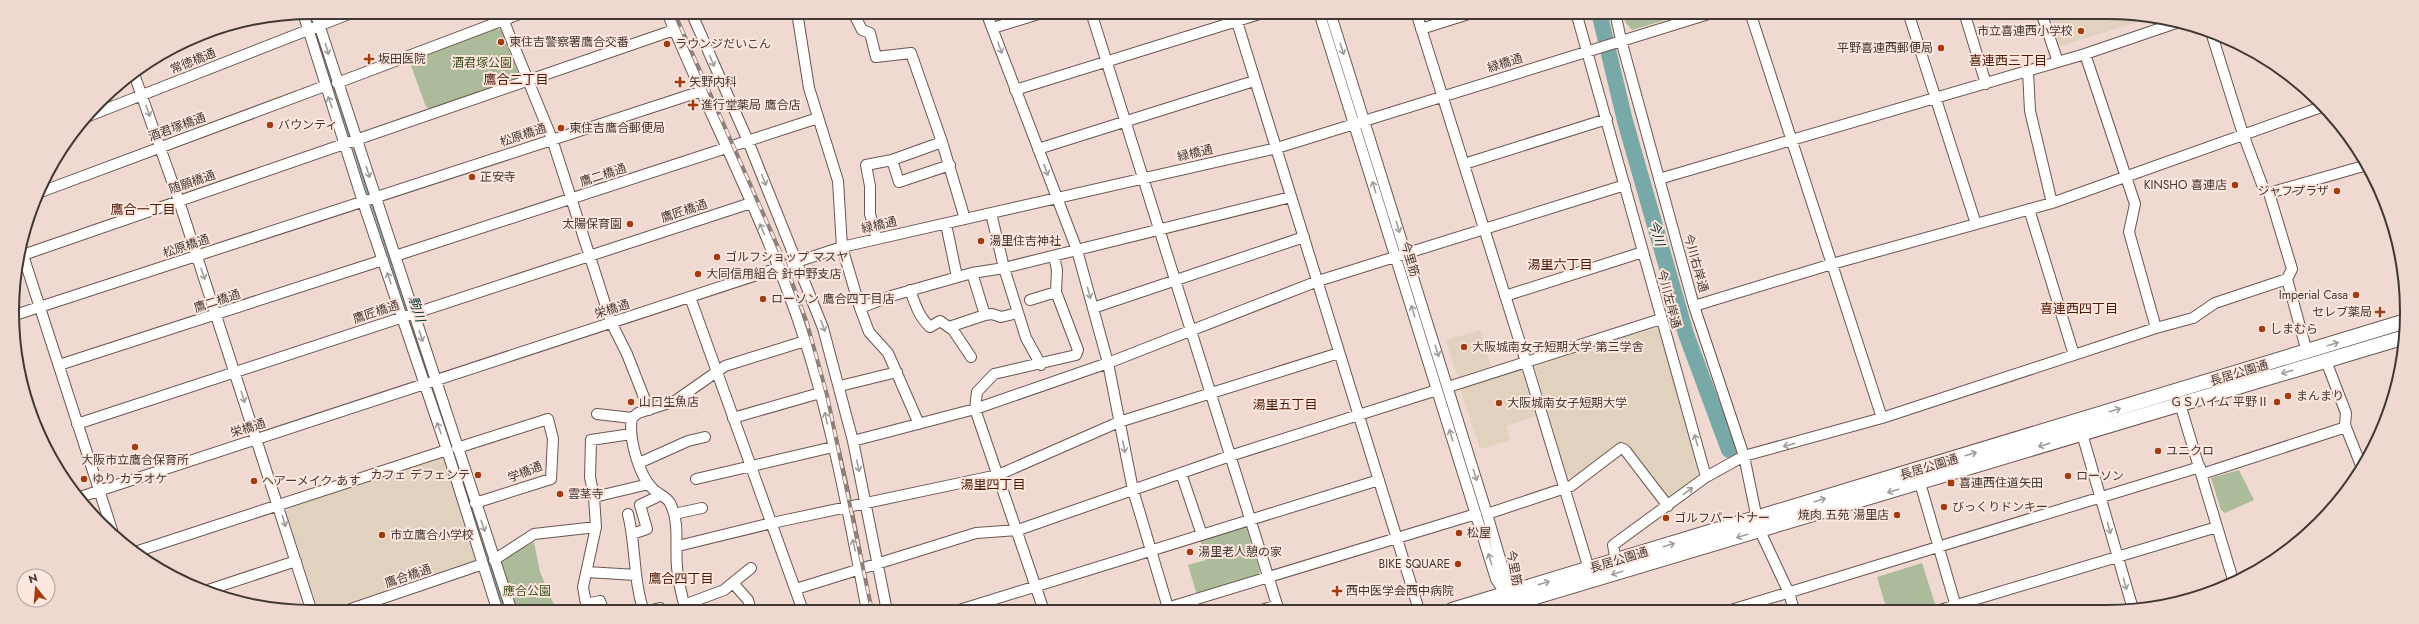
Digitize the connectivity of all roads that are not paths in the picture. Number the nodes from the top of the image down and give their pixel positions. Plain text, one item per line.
1 (308, 19) edge
2 (315, 19) edge
3 (335, 19) edge
4 (495, 19) edge
5 (503, 19) edge
6 (670, 19) edge
7 (694, 19) edge
8 (799, 19) edge
9 (856, 19) edge
10 (989, 19) edge
11 (1022, 19) edge
12 (1093, 19) edge
13 (1227, 19) edge
14 (1236, 19) edge
15 (1321, 19) edge
16 (1332, 19) edge
17 (1418, 19) edge
18 (1453, 19) edge
19 (1578, 19) edge
20 (1616, 19) edge
21 (1692, 19) edge
22 (1752, 19) edge
23 (1910, 19) edge
24 (1966, 19) edge
25 (2043, 19) edge
26 (2168, 26) edge
27 (314, 27) junction
28 (993, 28) junction
29 (1421, 29) junction
30 (674, 30) junction
31 (2213, 39) edge
32 (1621, 40) junction
33 (1589, 50) junction
34 (2085, 54) junction
35 (1106, 62) junction
36 (2058, 62) junction
37 (2028, 71) junction
38 (136, 78) edge
39 (1254, 80) junction
40 (528, 81) junction
41 (337, 83) junction
42 (1986, 84) junction
43 (325, 86) junction
44 (1015, 90) junction
45 (702, 91) junction
46 (143, 95) junction
47 (1444, 97) junction
48 (1937, 98) junction
49 (2317, 108) edge
50 (98, 112) edge
51 (818, 118) junction
52 (1606, 119) junction
53 (1365, 120) junction
54 (1123, 121) junction
55 (1354, 123) junction
56 (2243, 134) junction
57 (552, 139) junction
58 (1793, 139) junction
59 (351, 140) junction
60 (748, 141) junction
61 (942, 142) junction
62 (161, 147) junction
63 (1277, 148) junction
64 (727, 149) junction
65 (1038, 149) junction
66 (892, 160) junction
67 (1464, 164) junction
68 (950, 165) junction
69 (2361, 167) edge
70 (2124, 176) junction
71 (1142, 179) junction
72 (1659, 179) junction
73 (1625, 185) junction
74 (45, 190) edge
75 (2269, 194) junction
76 (1291, 197) junction
77 (376, 198) junction
78 (571, 198) junction
79 (1057, 198) junction
80 (179, 201) junction
81 (364, 202) junction
82 (750, 203) junction
83 (2052, 203) junction
84 (2029, 209) junction
85 (991, 213) junction
86 (965, 220) junction
87 (946, 224) junction
88 (1976, 224) junction
89 (1158, 230) junction
90 (1483, 230) junction
91 (1304, 237) junction
92 (877, 239) junction
93 (842, 247) junction
94 (26, 250) edge
95 (1077, 250) junction
96 (1643, 252) junction
97 (1406, 254) junction
98 (395, 256) junction
99 (590, 256) junction
100 (1054, 256) junction
101 (1396, 256) junction
102 (197, 257) junction
103 (24, 259) edge
104 (383, 260) junction
105 (798, 261) junction
106 (1832, 264) junction
107 (779, 268) junction
108 (1004, 268) junction
109 (972, 273) junction
110 (957, 277) junction
111 (2287, 279) junction
112 (1318, 281) junction
113 (1174, 282) junction
114 (910, 290) junction
115 (1056, 292) junction
116 (1505, 296) junction
117 (690, 297) junction
118 (1030, 300) dead end
119 (1694, 306) junction
120 (40, 307) junction
121 (860, 308) junction
122 (1093, 308) junction
123 (1017, 313) junction
124 (19, 314) edge
125 (217, 315) junction
126 (408, 315) junction
127 (985, 315) junction
128 (1661, 319) junction
129 (611, 322) junction
130 (2399, 324) edge
131 (949, 327) junction
132 (2156, 328) junction
133 (1190, 331) junction
134 (2398, 339) edge
135 (805, 341) junction
136 (2307, 352) junction
137 (1339, 353) junction
138 (2074, 355) junction
139 (971, 357) dead end
140 (2326, 361) junction
141 (1526, 362) junction
142 (1108, 363) junction
143 (59, 365) junction
144 (1041, 365) junction
145 (235, 371) junction
146 (717, 372) junction
147 (897, 372) junction
148 (430, 382) junction
149 (840, 386) junction
150 (1448, 387) junction
151 (1437, 390) junction
152 (820, 393) junction
153 (1210, 393) junction
154 (2180, 404) junction
155 (975, 409) junction
156 (648, 410) junction
157 (597, 414) dead end
158 (1360, 414) junction
159 (632, 418) junction
160 (733, 418) junction
161 (1882, 418) junction
162 (1119, 422) junction
163 (78, 424) junction
164 (919, 424) junction
165 (2346, 427) junction
166 (2080, 428) junction
167 (631, 434) junction
168 (705, 437) dead end
169 (256, 439) junction
170 (853, 441) junction
171 (833, 447) junction
172 (452, 449) junction
173 (1230, 456) junction
174 (1744, 456) junction
175 (2359, 461) edge
176 (639, 463) junction
177 (750, 466) junction
178 (2201, 470) junction
179 (1182, 473) junction
180 (998, 475) junction
181 (1706, 478) junction
182 (696, 479) dead end
183 (1379, 480) junction
184 (1920, 483) junction
185 (649, 484) junction
186 (1564, 489) junction
187 (1132, 490) junction
188 (99, 491) junction
189 (661, 495) junction
190 (84, 496) edge
191 (594, 497) junction
192 (2100, 498) junction
193 (475, 503) junction
194 (866, 504) junction
195 (279, 505) junction
196 (1668, 506) junction
197 (702, 508) dead end
198 (846, 508) junction
199 (628, 514) dead end
200 (674, 514) junction
201 (1476, 514) junction
202 (1487, 514) junction
203 (1250, 520) junction
204 (110, 523) edge
205 (772, 523) junction
206 (1758, 525) junction
207 (596, 527) junction
208 (2217, 527) junction
209 (1018, 530) junction
210 (632, 534) junction
211 (1202, 535) junction
212 (1397, 538) junction
213 (678, 546) junction
214 (1939, 546) junction
215 (141, 550) edge
216 (1151, 551) junction
217 (2118, 558) junction
218 (494, 560) junction
219 (296, 561) junction
220 (1616, 561) junction
221 (483, 564) junction
222 (879, 564) junction
223 (751, 568) dead end
224 (859, 569) junction
225 (1589, 569) junction
226 (587, 572) junction
227 (636, 575) junction
228 (1268, 577) junction
229 (2232, 577) edge
230 (733, 583) junction
231 (1037, 586) junction
232 (214, 588) edge
233 (796, 589) junction
234 (1789, 593) junction
235 (1511, 603) edge
236 (2131, 603) edge
237 (310, 605) edge
238 (363, 605) edge
239 (496, 605) edge
240 (510, 605) edge
241 (601, 605) edge
242 (642, 605) edge
243 (684, 605) edge
244 (691, 605) edge
245 (749, 605) edge
246 (801, 605) edge
247 (866, 605) edge
248 (887, 605) edge
249 (975, 605) edge
250 (1042, 605) edge
251 (1167, 605) edge
252 (1180, 605) edge
253 (1277, 605) edge
254 (1417, 605) edge
255 (1494, 605) edge
256 (1748, 605) edge
257 (1793, 605) edge
258 (1955, 605) edge
259 (1963, 605) edge

1 - 27 street
2 - 27 street
3 - 27 street, 常徳橋通
4 - 41 street
5 - 40 street
6 - 30 street
7 -> 60 street
8 - 51 street
9 - 61 street
10 - 28 street
11 - 28 street
12 - 35 street
13 - 35 street
14 - 39 street
15 - 55 street, 今里筋
16 -> 53 street, 今里筋
17 - 29 street
18 - 29 street
19 - 33 street, 今川左岸通
20 - 32 street, 今川右岸通
21 - 32 street
22 - 58 street
23 - 48 street
24 - 42 street
25 - 36 street
26 - 34 street
27 -> 41 street
27 - 43 street
27 - 46 street, 常徳橋通
28 -> 44 street
29 - 47 street
30 - 40 street, 随願橋通
30 - 45 street
31 - 56 street
32 - 33 street, 緑橋通
32 - 72 street, 今川右岸通
33 - 47 street, 緑橋通
33 - 52 street, 今川左岸通
34 - 36 street
34 - 70 street
35 - 44 street
35 - 54 street
36 - 37 street
37 - 42 street
37 - 83 street
38 - 46 street
39 - 54 street
39 - 63 street
40 - 57 street
40 - 59 street, 随願橋通
41 - 59 street
42 - 48 street
59 -> 43 street
43 - 62 street, 酒君塚橋通
44 - 65 street
45 - 57 street, 松原橋通
45 - 64 street
46 - 50 street, 常徳橋通
46 -> 62 street
47 - 53 street, 緑橋通
47 - 67 street
48 - 58 street
48 - 88 street
49 - 56 street
51 - 60 street, 鷹二橋通
51 - 93 street
52 - 67 street
52 - 73 street, 今川左岸通
53 - 55 street, 緑橋通
53 -> 97 street, 今里筋
54 - 65 street
54 - 71 street
55 - 63 street, 緑橋通
101 -> 55 street, 今里筋
56 - 70 street
56 - 75 street
57 - 77 street, 松原橋通
57 - 78 street
58 - 72 street
58 - 106 street
59 -> 77 street
59 - 80 street, 随願橋通
59 - 81 street
60 - 64 street, 鷹二橋通
60 -> 105 street
61 - 66 street
61 - 68 street
62 - 74 street, 酒君塚橋通
62 - 80 street
63 - 71 street, 緑橋通
63 - 76 street
64 - 78 street, 鷹二橋通
64 - 82 street
65 -> 79 street
66 - 68 street
66 - 92 street
67 - 90 street
68 - 86 street
69 - 75 street
70 - 83 street
70 - 132 street
71 - 79 street, 緑橋通
71 - 89 street
72 - 119 street, 今川右岸通
73 - 90 street
73 - 96 street, 今川左岸通
75 - 111 street
76 - 89 street
76 - 91 street
77 - 81 street, 松原橋通
77 - 98 street
78 - 98 street, 鷹二橋通
78 - 99 street
79 - 85 street, 緑橋通
79 - 95 street
80 - 94 street, 随願橋通
80 - 102 street
81 - 102 street, 松原橋通
81 - 104 street
82 - 99 street, 鷹匠橋通
107 -> 82 street
83 - 84 street
84 - 88 street
84 - 138 street
85 - 86 street, 緑橋通
85 - 108 street
86 - 87 street, 緑橋通
87 - 92 street, 緑橋通
87 - 110 street
88 - 106 street
89 - 95 street
89 - 113 street
90 - 97 street
90 - 116 street
91 - 112 street
91 - 113 street
92 - 93 street, 緑橋通
93 - 105 street, 緑橋通
93 - 121 street
95 - 100 street
95 -> 122 street
96 - 116 street
96 - 128 street, 今川左岸通
97 - 101 street
97 -> 150 street, 今里筋
98 - 126 street
99 - 126 street, 鷹匠橋通
99 - 129 street
100 - 108 street
100 - 115 street
101 - 112 street
151 -> 101 street, 今里筋
102 - 120 street, 松原橋通
102 -> 125 street
103 - 120 street
104 - 125 street, 鷹二橋通
126 -> 104 street
105 - 107 street, 栄橋通
105 -> 149 street
106 - 119 street
106 - 161 street
107 - 117 street, 栄橋通
107 - 135 street
108 - 109 street
108 - 123 street
109 - 110 street
109 - 127 street
110 - 114 street
111 - 132 street
111 - 136 street
112 - 133 street
112 - 137 street
113 - 122 street
113 - 133 street
114 - 121 street
114 - 131 street
115 - 118 street
115 - 144 street
116 - 141 street
117 - 129 street, 栄橋通
117 - 146 street
119 - 174 street, 今川右岸通
120 - 124 street, 松原橋通
120 - 143 street
121 - 147 street
122 - 142 street
123 - 127 street
123 - 144 street
125 - 143 street, 鷹二橋通
125 - 145 street
126 - 145 street, 鷹匠橋通
126 - 148 street
127 - 131 street
128 - 141 street
181 -> 128 street, 今川左岸通
129 - 148 street, 栄橋通
129 - 156 street
136 -> 130 highway, 長居公園通
131 - 139 street
132 - 138 street
133 - 142 street
133 - 153 street
134 - 140 highway, 長居公園通
135 - 146 street
135 - 152 street
166 -> 136 highway, 長居公園通
137 - 153 street
137 - 158 street
138 - 161 street
140 -> 154 highway, 長居公園通
140 - 165 street
141 - 150 street
141 - 186 street
142 - 155 street
142 - 162 street
143 - 163 street
144 - 155 street
145 - 163 street, 鷹匠橋通
145 -> 169 street
146 - 156 street
146 - 160 street
147 - 149 street
147 - 164 street
148 - 169 street, 栄橋通
148 - 172 street
149 - 170 street
150 -> 202 street, 今里筋
151 - 158 street
201 -> 151 street, 今里筋
152 - 160 street
171 -> 152 street
153 - 162 street
153 - 173 street
154 - 166 highway, 長居公園通
154 - 178 street
155 - 164 street
155 - 180 street
156 - 159 street
157 - 159 street
158 - 173 street
158 - 183 street
159 - 167 street
160 - 177 street
161 -> 174 street
162 - 180 street
162 -> 187 street
163 - 188 street
164 - 170 street
165 - 175 street
165 - 178 street
166 -> 184 highway, 長居公園通
166 - 192 street
206 -> 166 highway, 長居公園通
167 - 176 street
167 - 191 street
168 - 176 street
169 - 188 street, 栄橋通
169 - 195 street
170 -> 194 street
171 - 177 street
171 - 198 street
172 - 193 street
172 - 193 street, 学橋通
172 - 195 street
172 - 221 street
173 - 179 street
173 - 203 street
174 - 181 street
174 - 206 street, 今川右岸通
176 - 185 street
177 - 182 street
177 - 205 street
178 - 192 street
178 - 208 street
179 - 187 street
179 - 211 street
180 - 194 street
180 - 209 street
196 -> 181 street
183 - 203 street
183 - 212 street
184 -> 206 highway, 長居公園通
184 - 214 street
185 - 189 street
185 - 191 street
186 - 196 street
186 - 202 street
186 - 225 street
187 - 209 street
187 - 216 street
188 - 190 street, 栄橋通
188 - 204 street
189 - 200 street
189 - 210 street
191 - 207 street
192 - 214 street
192 -> 217 street
193 -> 218 street
194 - 198 street
194 - 222 street
195 - 215 street
195 -> 219 street
196 - 220 street
197 - 200 street
198 - 205 street
224 -> 198 street
199 - 210 street
200 - 213 street
201 - 212 street
235 -> 201 street, 今里筋
202 - 235 street, 今里筋
203 - 211 street
203 - 228 street
205 - 213 street
205 - 233 street
220 -> 206 highway, 長居公園通
206 - 234 street, 今川右岸通
206 -> 235 highway, 長居公園通
207 - 218 street
207 - 226 street
208 - 217 street
208 - 229 street
209 - 222 street
209 - 231 street
210 - 227 street
211 - 216 street
212 - 228 street
212 - 254 street
213 - 243 street
214 - 234 street
214 - 258 street
216 - 231 street
216 - 251 street
217 -> 236 street
217 - 259 street
218 - 240 street
219 - 232 street
219 - 237 street
220 - 225 highway, 長居公園通
221 - 238 street, 鷹合橋通
221 - 239 street
222 - 224 street
222 - 248 street
223 - 230 street
224 - 233 street
224 - 247 street
235 -> 225 highway, 長居公園通
226 - 227 street
226 - 241 street
227 - 242 street
228 - 252 street
228 - 253 street
230 - 244 street
230 - 245 street
231 - 249 street
231 - 250 street
233 - 246 street
234 - 256 street
234 - 257 street, 今川右岸通
235 - 255 highway, 長居公園通

